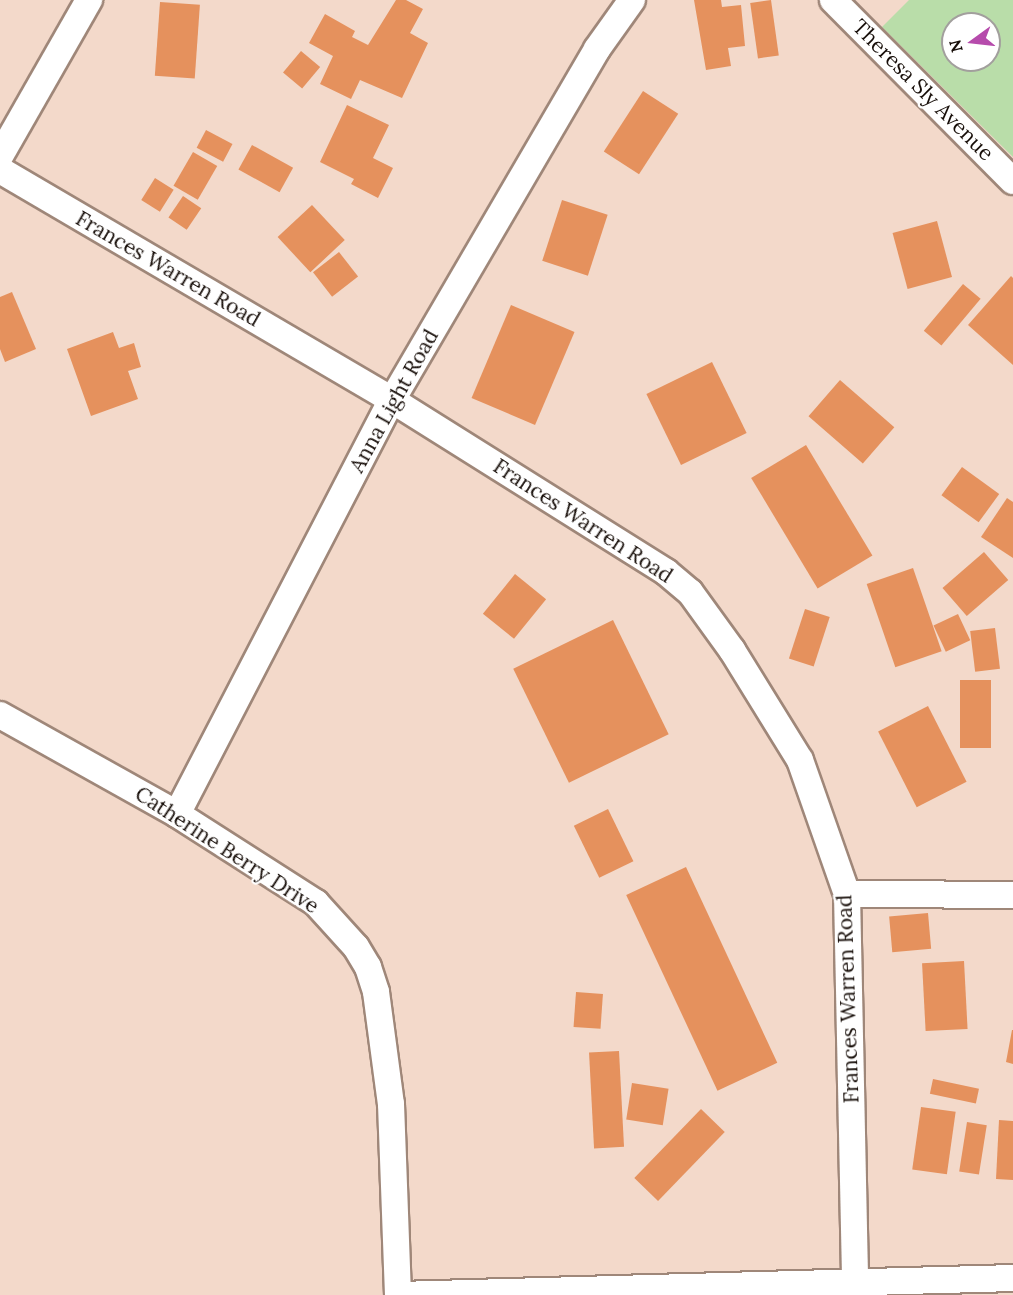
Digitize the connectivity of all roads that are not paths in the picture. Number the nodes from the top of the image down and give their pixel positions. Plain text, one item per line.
1 (89, 0) edge
2 (632, 0) edge
3 (834, 0) edge
4 (0, 156) edge
5 (0, 170) edge
6 (1013, 181) edge
7 (392, 400) junction
8 (0, 715) edge
9 (177, 814) junction
10 (847, 894) junction
11 (1013, 895) edge
12 (1013, 1278) edge
13 (855, 1283) junction
14 (398, 1295) edge

1 - 4 street
2 - 7 street, Anna Light Road
3 - 6 street, Theresa Sly Avenue
5 - 7 street, Frances Warren Road
7 - 9 street, Anna Light Road
7 - 10 street, Frances Warren Road
8 - 9 street, Catherine Berry Drive
9 - 14 street, Catherine Berry Drive
10 - 11 street
10 - 13 street, Frances Warren Road
12 - 13 street
13 - 14 street

